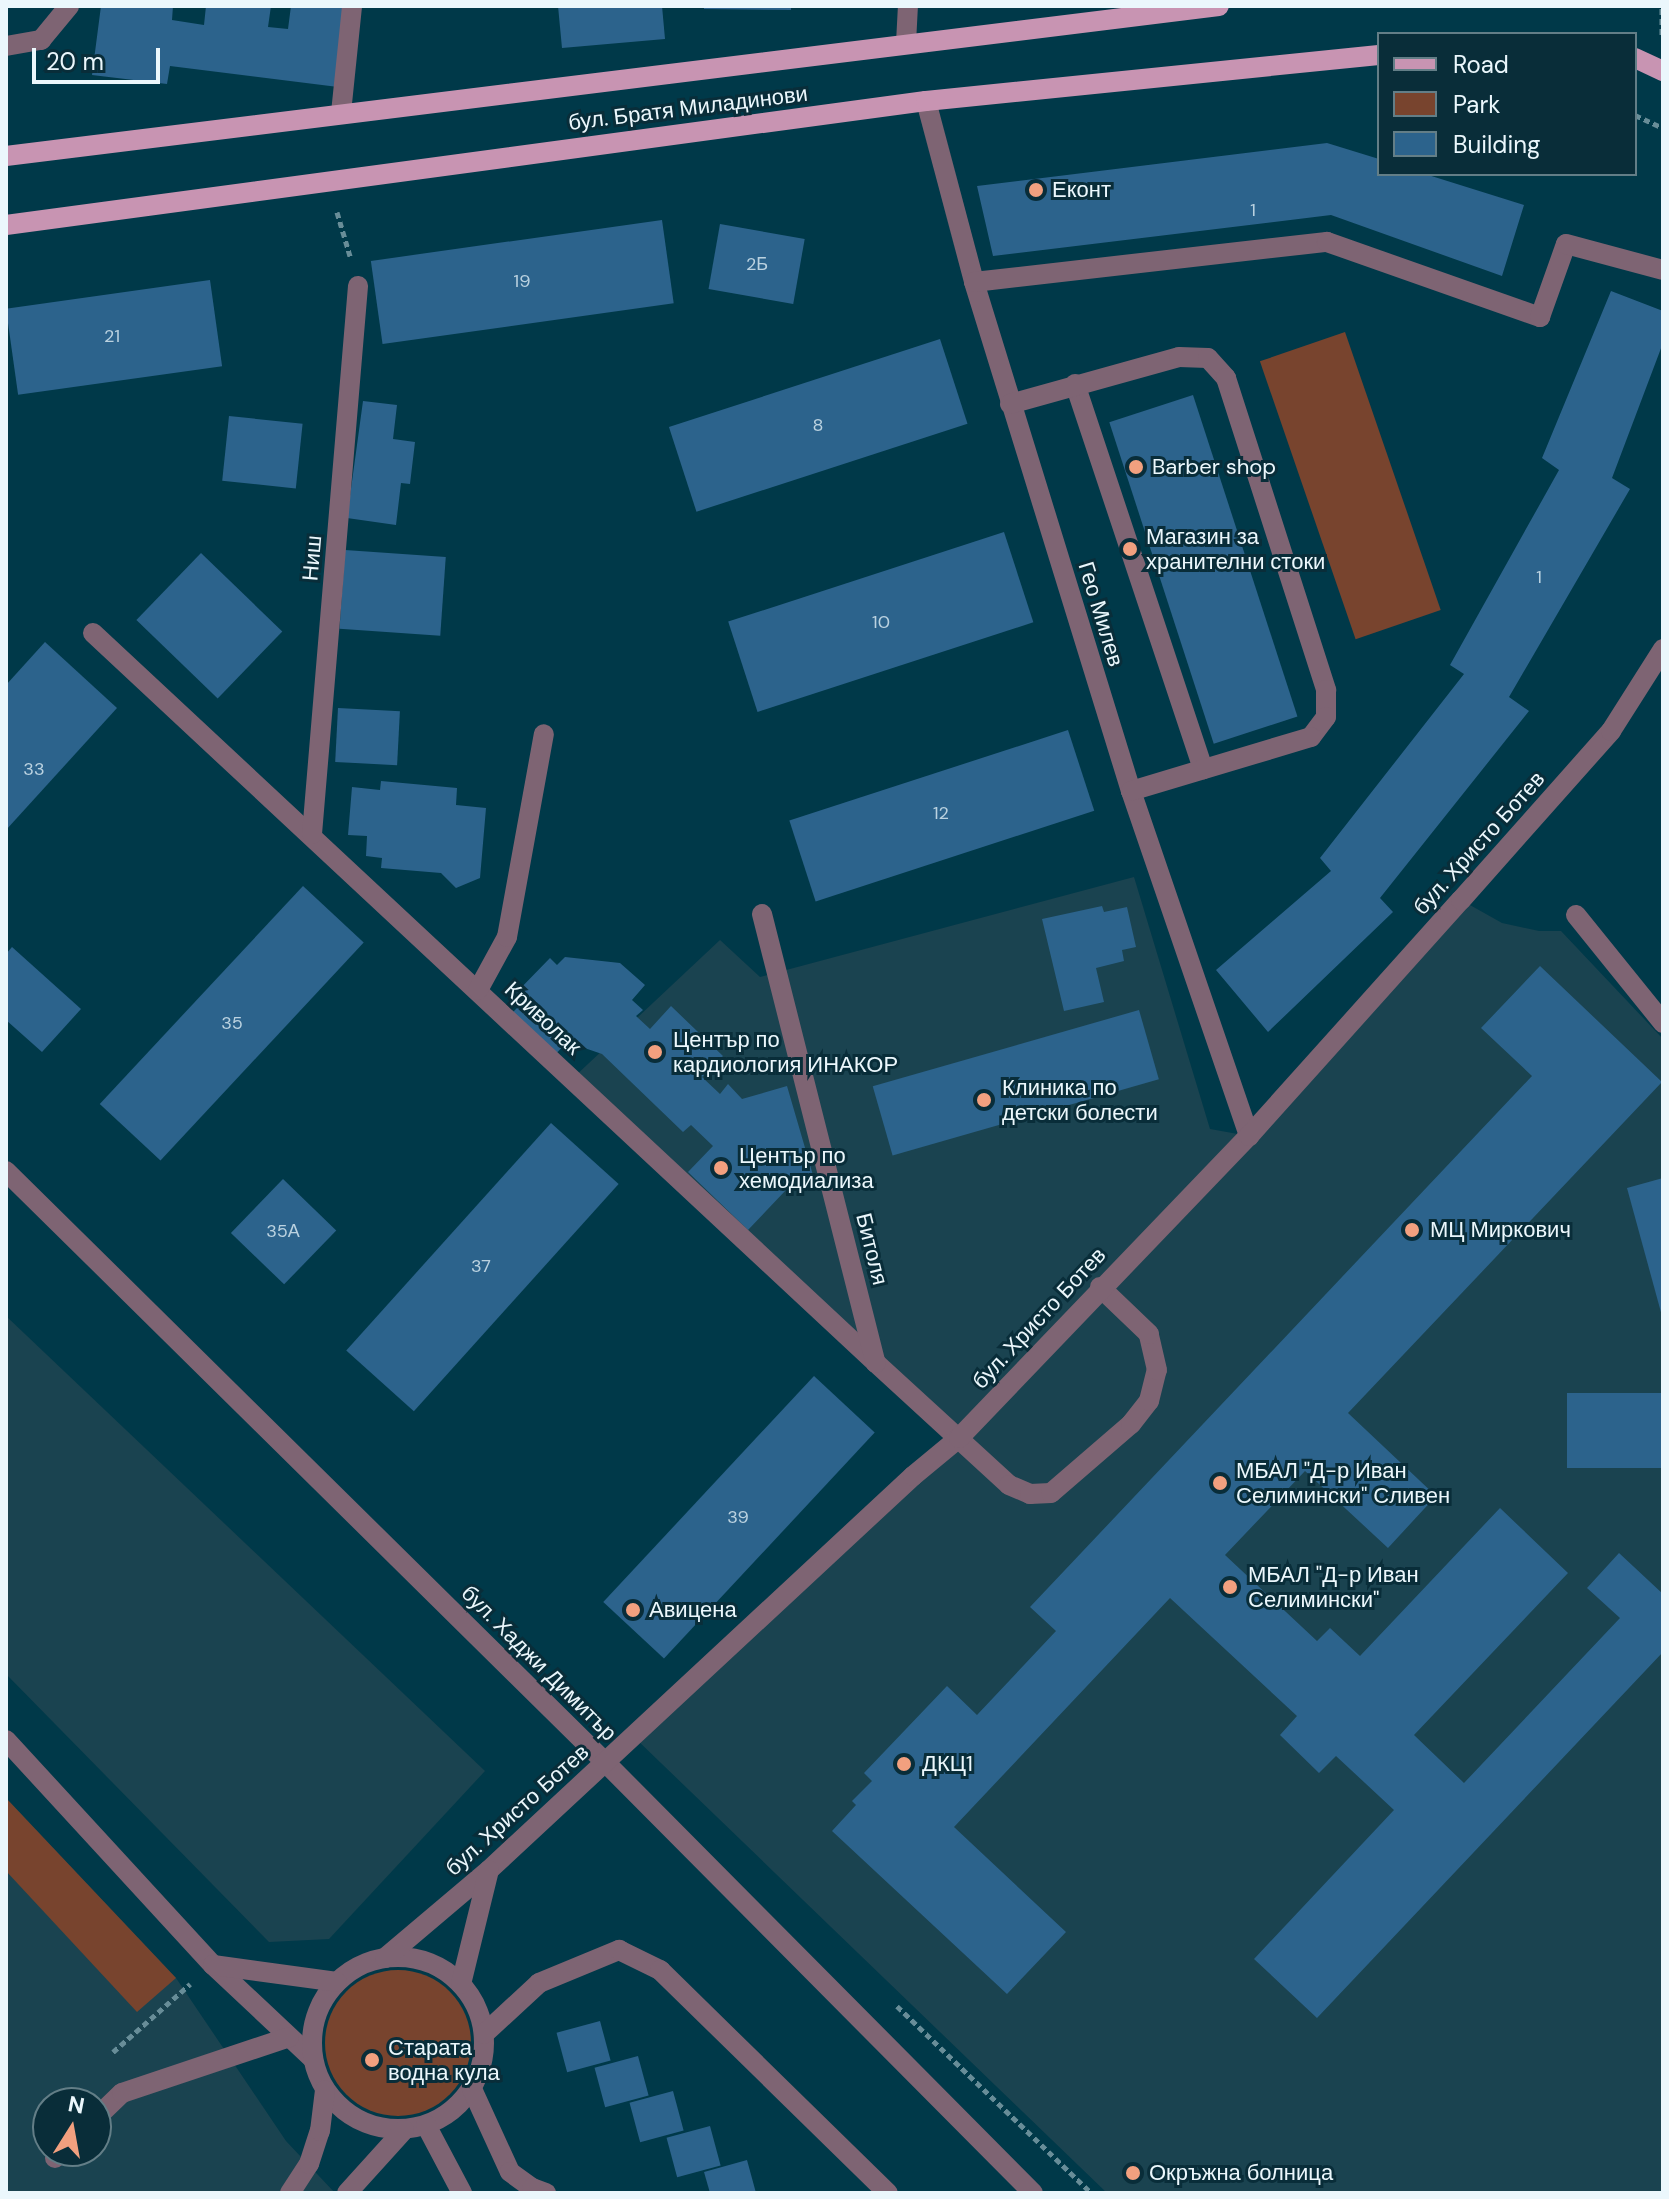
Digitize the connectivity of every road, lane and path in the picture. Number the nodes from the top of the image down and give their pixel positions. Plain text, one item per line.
1 (69, 6) edge
2 (352, 6) edge
3 (908, 6) edge
4 (1219, 6) edge
5 (1662, 6) edge
6 (906, 43) junction
7 (1662, 44) edge
8 (6, 46) edge
9 (1377, 55) edge
10 (1637, 59) edge
11 (1663, 71) edge
12 (926, 101) junction
13 (1650, 112) dead end
14 (341, 113) junction
15 (1637, 116) edge
16 (1647, 120) junction
17 (1663, 128) edge
18 (6, 156) edge
19 (6, 225) edge
20 (1663, 270) edge
21 (974, 282) junction
22 (358, 286) dead end
23 (1075, 384) junction
24 (1010, 404) junction
25 (93, 633) dead end
26 (1663, 649) edge
27 (544, 734) dead end
28 (1203, 769) junction
29 (1131, 791) junction
30 (312, 834) junction
31 (762, 914) dead end
32 (1576, 915) dead end
33 (478, 990) junction
34 (1663, 1023) edge
35 (1249, 1136) junction
36 (6, 1171) edge
37 (1100, 1287) junction
38 (876, 1363) junction
39 (959, 1438) junction
40 (6, 1740) edge
41 (606, 1763) junction
42 (489, 1870) junction
43 (385, 1958) junction
44 (213, 1965) junction
45 (337, 1982) junction
46 (461, 1984) junction
47 (187, 1986) dead end
48 (484, 2034) junction
49 (289, 2037) junction
50 (113, 2052) dead end
51 (312, 2058) junction
52 (472, 2089) junction
53 (325, 2090) junction
54 (112, 2103) edge
55 (426, 2125) junction
56 (404, 2130) junction
57 (290, 2193) edge
58 (347, 2193) edge
59 (462, 2193) edge
60 (546, 2193) edge
61 (888, 2193) edge
62 (1033, 2193) edge

1 - 8 street
2 - 14 street
3 - 6 street
4 - 6 main road, бул. Братя Миладинови
5 - 7 path
6 - 14 main road, бул. Братя Миладинови
9 - 12 main road, бул. Братя Миладинови
10 - 11 main road
12 - 19 main road, бул. Братя Миладинови
12 - 21 street, Гео Милев
13 - 16 path
14 - 18 main road, бул. Братя Миладинови
15 - 16 path
16 - 17 path
20 - 21 street
21 - 24 street, Гео Милев
22 - 30 street, Ниш
23 - 24 street
23 - 28 street
23 - 28 street
24 - 29 street, Гео Милев
25 - 30 street, Криволак
26 - 35 street, бул. Христо Ботев
27 - 33 street
28 - 29 street
29 - 35 street, Гео Милев
30 - 33 street, Криволак
31 - 38 street, Битоля
32 - 34 street
33 - 38 street, Криволак
35 - 37 street, бул. Христо Ботев
36 - 41 street, бул. Хаджи Димитър
37 - 39 street, бул. Христо Ботев
37 - 39 street, Криволак
38 - 39 street, Криволак
39 - 41 street, бул. Христо Ботев
40 - 44 street
41 - 42 street, бул. Христо Ботев
41 - 62 street, бул. Хаджи Димитър
42 - 43 street, бул. Христо Ботев
42 - 46 street
43 - 45 street
43 - 46 street
44 - 45 street
44 - 49 street
45 - 51 street
46 - 48 street
47 - 50 path
48 - 52 street
48 - 61 street
49 - 51 street
49 - 54 street
51 - 53 street
52 - 55 street
52 - 60 street
53 - 56 street
53 - 57 street
55 - 56 street
55 - 59 street
56 - 58 street

